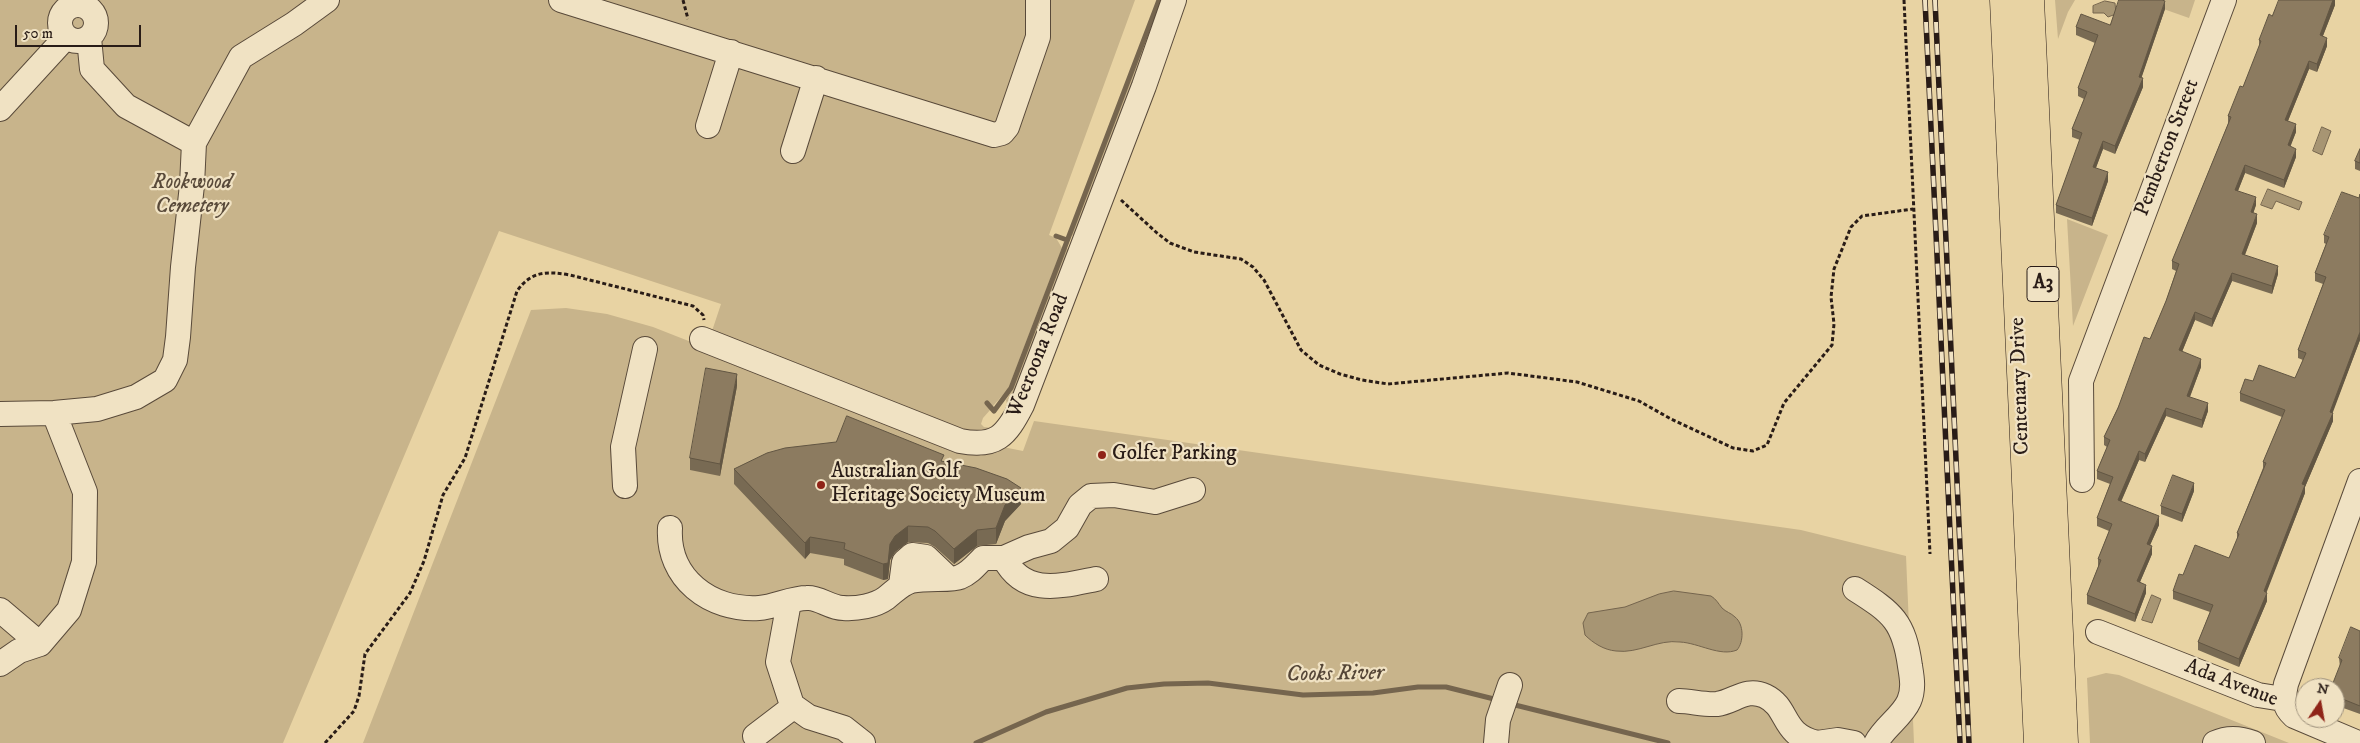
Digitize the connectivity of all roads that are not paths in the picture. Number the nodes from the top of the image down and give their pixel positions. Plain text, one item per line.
1 (327, 0) edge
2 (561, 0) edge
3 (1038, 0) edge
4 (1174, 0) edge
5 (2004, 0) edge
6 (2030, 0) edge
7 (2224, 0) edge
8 (75, 4) edge
9 (77, 38) junction
10 (731, 52) junction
11 (816, 78) junction
12 (0, 109) edge
13 (708, 126) dead end
14 (194, 143) junction
15 (793, 151) dead end
16 (702, 340) road end
17 (645, 349) dead end
18 (54, 413) junction
19 (0, 414) edge
20 (2082, 480) dead end
21 (2360, 481) edge
22 (625, 486) dead end
23 (1193, 490) dead end
24 (670, 528) dead end
25 (1004, 558) junction
26 (1096, 579) dead end
27 (1855, 589) dead end
28 (789, 602) junction
29 (0, 610) edge
30 (2098, 632) dead end
31 (40, 644) junction
32 (0, 664) edge
33 (1510, 685) dead end
34 (2283, 699) junction
35 (1679, 701) dead end
36 (793, 707) junction
37 (1497, 732) edge
38 (755, 736) dead end
39 (863, 743) edge
40 (1817, 743) edge
41 (1854, 743) edge
42 (1876, 743) edge
43 (2038, 743) edge
44 (2064, 743) edge
45 (2215, 743) edge
46 (2253, 743) edge
47 (2358, 743) edge

1 - 14 street
2 - 10 street
3 - 11 street
4 - 16 street, Weeroona Road
5 - 43 highway, Centenary Drive / A3
6 - 44 highway, Centenary Drive / A3
7 - 20 street, Pemberton Street
8 - 9 street
8 - 9 street
9 - 12 street
9 - 14 street
10 - 11 street
10 - 13 street
11 - 15 street
14 - 18 street
17 - 22 street
18 - 19 street
18 - 31 street
21 - 34 street
23 - 25 street
24 - 28 street
25 - 26 street
25 - 28 street
27 - 42 street
28 - 36 street
29 - 31 street
30 - 34 street, Ada Avenue
31 - 32 street
33 - 37 street
34 - 47 street, Ada Avenue
35 - 40 street
36 - 38 street
36 - 39 street
40 - 41 street
45 - 46 street

